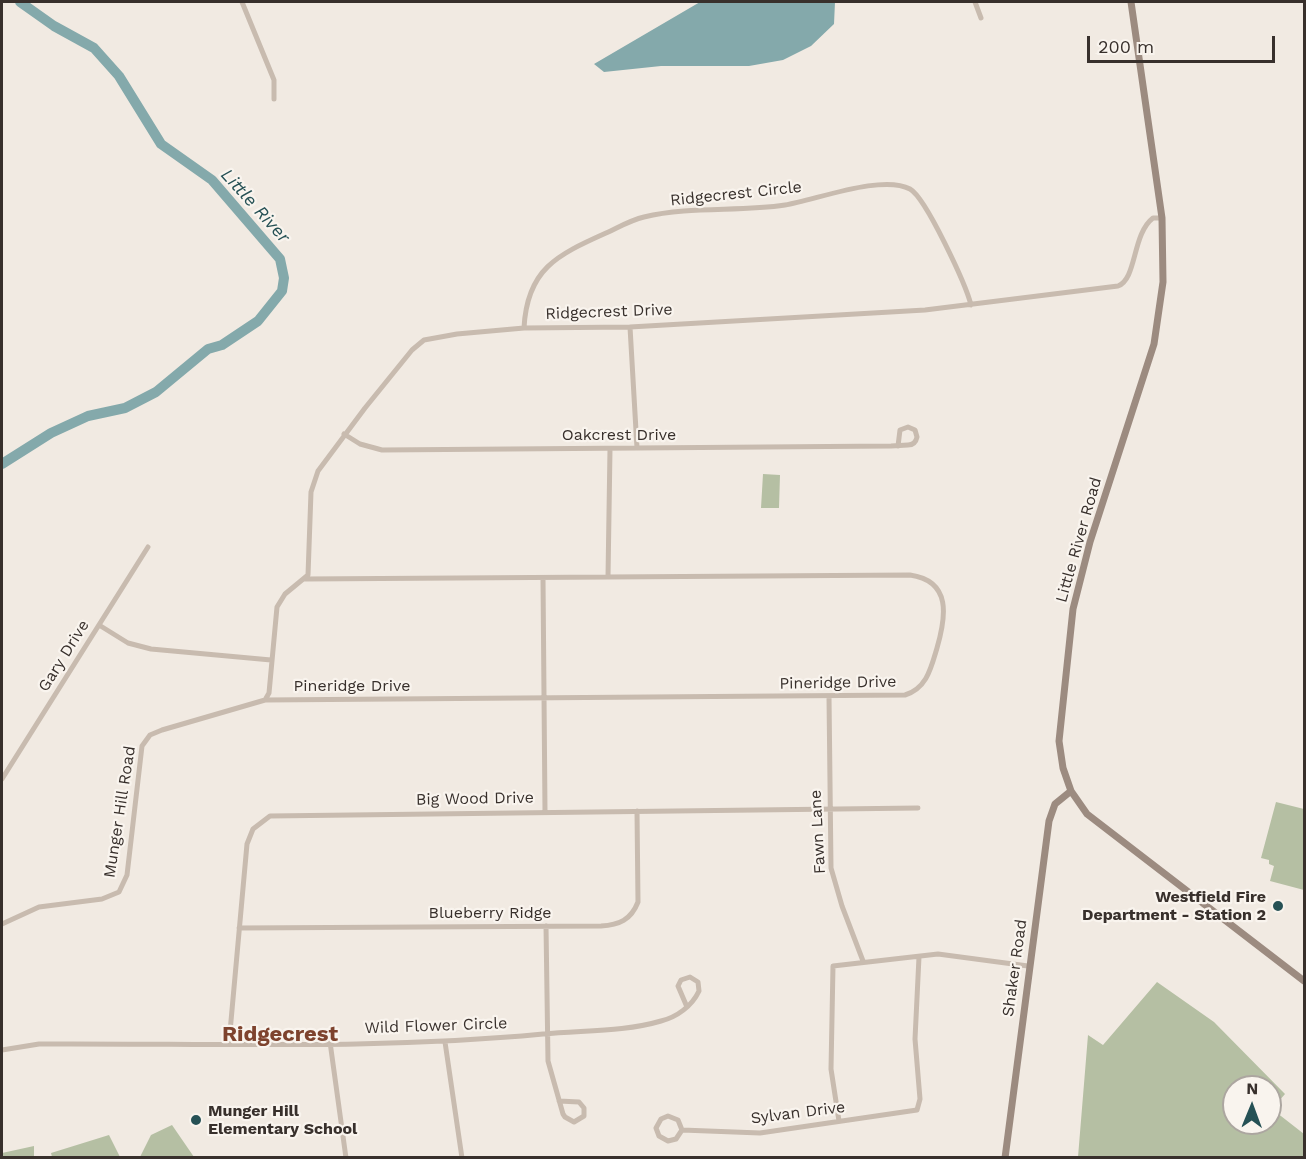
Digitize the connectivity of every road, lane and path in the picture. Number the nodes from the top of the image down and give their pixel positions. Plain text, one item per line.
1 (242, 2) edge
2 (975, 2) edge
3 (1131, 2) edge
4 (981, 18) dead end
5 (274, 99) dead end
6 (1162, 218) junction
7 (971, 305) junction
8 (630, 327) junction
9 (524, 328) junction
10 (344, 434) junction
11 (898, 446) dead end
12 (610, 448) junction
13 (637, 448) junction
14 (148, 547) dead end
15 (608, 577) junction
16 (543, 578) junction
17 (305, 579) junction
18 (99, 625) junction
19 (271, 660) junction
20 (829, 697) junction
21 (544, 699) junction
22 (265, 700) junction
23 (3, 775) edge
24 (1071, 791) junction
25 (918, 808) dead end
26 (829, 809) junction
27 (637, 811) junction
28 (544, 812) junction
29 (2, 924) edge
30 (546, 926) junction
31 (239, 928) junction
32 (919, 957) junction
33 (862, 961) junction
34 (1028, 966) junction
35 (1305, 981) edge
36 (687, 1007) junction
37 (546, 1034) junction
38 (330, 1042) junction
39 (445, 1042) junction
40 (229, 1043) junction
41 (2, 1050) edge
42 (559, 1101) junction
43 (839, 1121) junction
44 (682, 1130) junction
45 (346, 1158) edge
46 (462, 1158) edge
47 (1005, 1158) edge

1 - 5 street
2 - 4 street
3 - 6 main road, Little River Road
6 - 7 street, Ridgecrest Drive
6 - 24 main road, Little River Road
7 - 8 street, Ridgecrest Drive
7 - 9 street, Ridgecrest Circle
8 - 9 street, Ridgecrest Drive
8 - 13 street
9 - 10 street, Ridgecrest Drive
10 - 12 street, Oakcrest Drive
10 - 17 street, Ridgecrest Drive
11 - 13 street, Oakcrest Drive
12 - 13 street, Oakcrest Drive
12 - 15 street
14 - 18 street, Gary Drive
15 - 16 street, Pineridge Drive
15 - 20 street, Pineridge Drive
16 - 17 street, Pineridge Drive
16 - 21 street
17 - 19 street
18 - 19 street
18 - 23 street, Gary Drive
19 - 22 street
20 - 21 street, Pineridge Drive
20 - 26 street, Fawn Lane
21 - 22 street, Pineridge Drive
21 - 28 street
22 - 29 street, Munger Hill Road
24 - 34 main road, Shaker Road
24 - 35 main road, Little River Road
25 - 26 street, Big Wood Drive
26 - 27 street, Big Wood Drive
26 - 33 street, Fawn Lane
27 - 28 street, Big Wood Drive
27 - 30 street, Blueberry Ridge
28 - 31 street, Big Wood Drive
30 - 31 street, Blueberry Ridge
30 - 37 street
31 - 40 street, Big Wood Drive
32 - 33 street
32 - 34 street
32 - 43 street, Sylvan Drive
33 - 43 street
34 - 47 main road, Shaker Road
36 - 36 street
36 - 37 street, Wild Flower Circle
37 - 39 street, Wild Flower Circle
37 - 42 street
38 - 39 street, Wild Flower Circle
38 - 40 street, Wild Flower Circle
38 - 45 street
39 - 46 street
40 - 41 street, Wild Flower Circle
42 - 42 street
43 - 44 street, Sylvan Drive
44 - 44 street, Sylvan Drive

